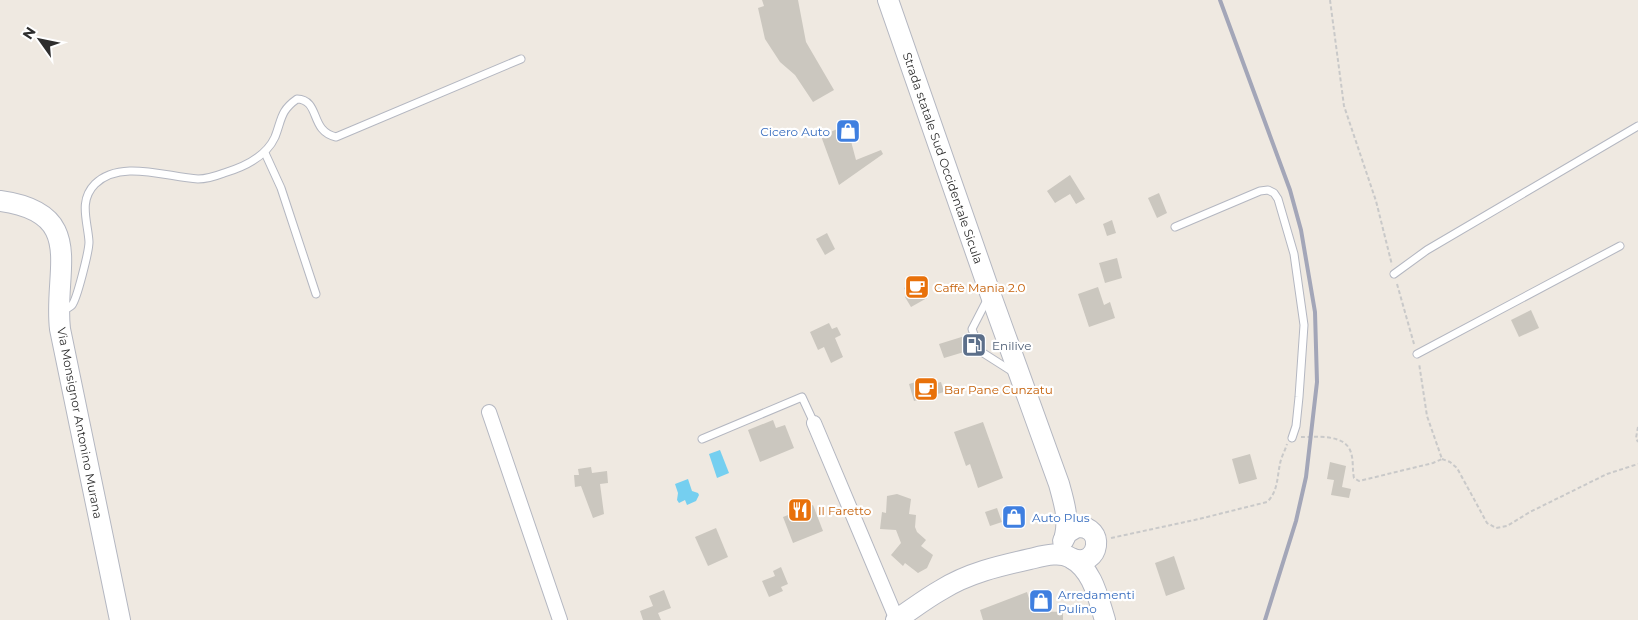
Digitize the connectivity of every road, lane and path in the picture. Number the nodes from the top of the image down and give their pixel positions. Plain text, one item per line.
1 (888, 0) edge
2 (1330, 0) edge
3 (521, 59) dead end
4 (1638, 126) edge
5 (265, 153) junction
6 (0, 201) edge
7 (1174, 227) dead end
8 (1620, 246) dead end
9 (1394, 274) junction
10 (990, 293) junction
11 (316, 294) dead end
12 (58, 314) junction
13 (1417, 354) junction
14 (1019, 376) junction
15 (489, 412) dead end
16 (814, 423) joint
17 (1638, 427) edge
18 (1292, 438) junction
19 (702, 439) dead end
20 (1638, 442) edge
21 (1442, 459) junction
22 (1638, 464) edge
23 (1059, 484) junction
24 (1093, 540) junction
25 (1068, 548) junction
26 (1098, 596) junction
27 (120, 620) edge
28 (560, 620) edge
29 (897, 620) edge
30 (1105, 620) edge

1 - 10 main road, Strada statale Sud Occidentale Sicula
2 - 9 path
3 - 5 lane
4 - 9 lane
5 - 11 lane
5 - 12 lane
6 - 12 main road, Via Monsignor Antonino Murana
7 - 18 lane
8 - 13 lane
9 - 13 path
10 - 14 main road, Strada statale Sud Occidentale Sicula
10 - 14 lane
12 - 27 main road, Via Monsignor Antonino Murana
13 - 21 path
14 - 23 main road, Strada statale Sud Occidentale Sicula
15 - 28 street
16 - 19 lane
16 - 29 street
17 - 20 path
18 - 21 path
18 - 24 path
21 - 22 path
23 - 24 main road
23 - 25 main road
24 - 25 main road
24 - 25 main road
24 - 26 main road
25 - 26 main road
25 - 29 main road
26 - 30 main road

